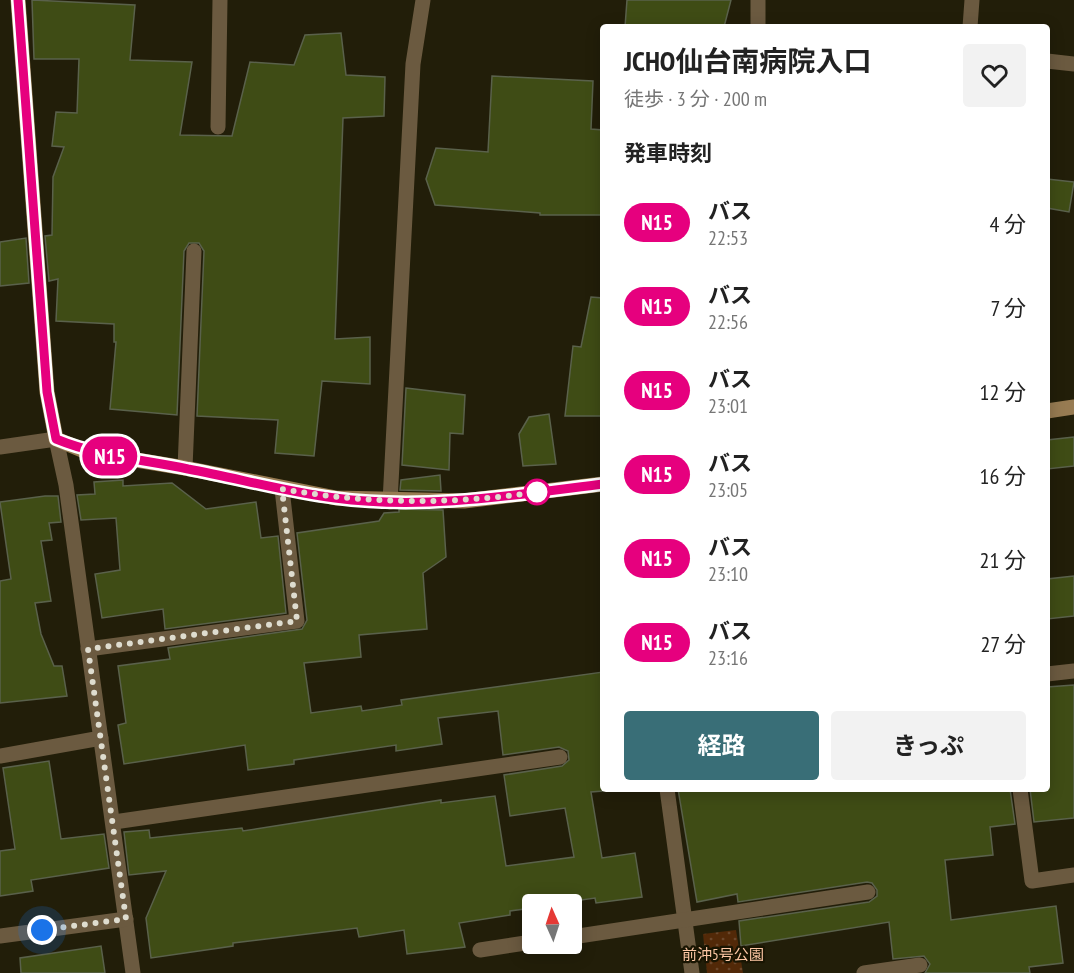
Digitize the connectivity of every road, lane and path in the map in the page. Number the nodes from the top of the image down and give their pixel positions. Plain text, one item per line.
1 (18, 0) edge
2 (220, 0) edge
3 (423, 0) edge
4 (758, 0) edge
5 (972, 0) edge
6 (758, 24) edge
7 (970, 24) edge
8 (1050, 61) edge
9 (1074, 64) edge
10 (218, 127) dead end
11 (194, 251) dead end
12 (1074, 407) edge
13 (1050, 411) edge
14 (56, 439) junction
15 (0, 447) edge
16 (185, 468) junction
17 (600, 484) edge
18 (282, 489) junction
19 (390, 502) junction
20 (88, 649) junction
21 (1074, 671) edge
22 (1050, 674) edge
23 (101, 738) junction
24 (0, 756) edge
25 (560, 757) dead end
26 (667, 792) edge
27 (1020, 792) edge
28 (114, 822) junction
29 (1074, 875) edge
30 (868, 892) dead end
31 (126, 919) junction
32 (685, 920) junction
33 (582, 935) edge
34 (0, 936) edge
35 (522, 944) edge
36 (480, 950) dead end
37 (920, 965) dead end
38 (873, 972) edge
39 (133, 973) edge
40 (692, 973) edge

1 - 14 street
2 - 10 street
3 - 19 street
4 - 6 street
5 - 7 street
8 - 9 street
11 - 16 street
12 - 13 street
14 - 15 street
14 - 16 street
14 - 20 street
16 - 18 street
17 - 19 street
18 - 19 street
18 - 20 street
20 - 23 street
21 - 22 street
23 - 24 street
23 - 28 street
25 - 28 street
26 - 32 street
27 - 29 street
28 - 31 street
30 - 32 street
31 - 34 street
31 - 39 street
32 - 33 street
32 - 40 street
35 - 36 street
37 - 38 street

